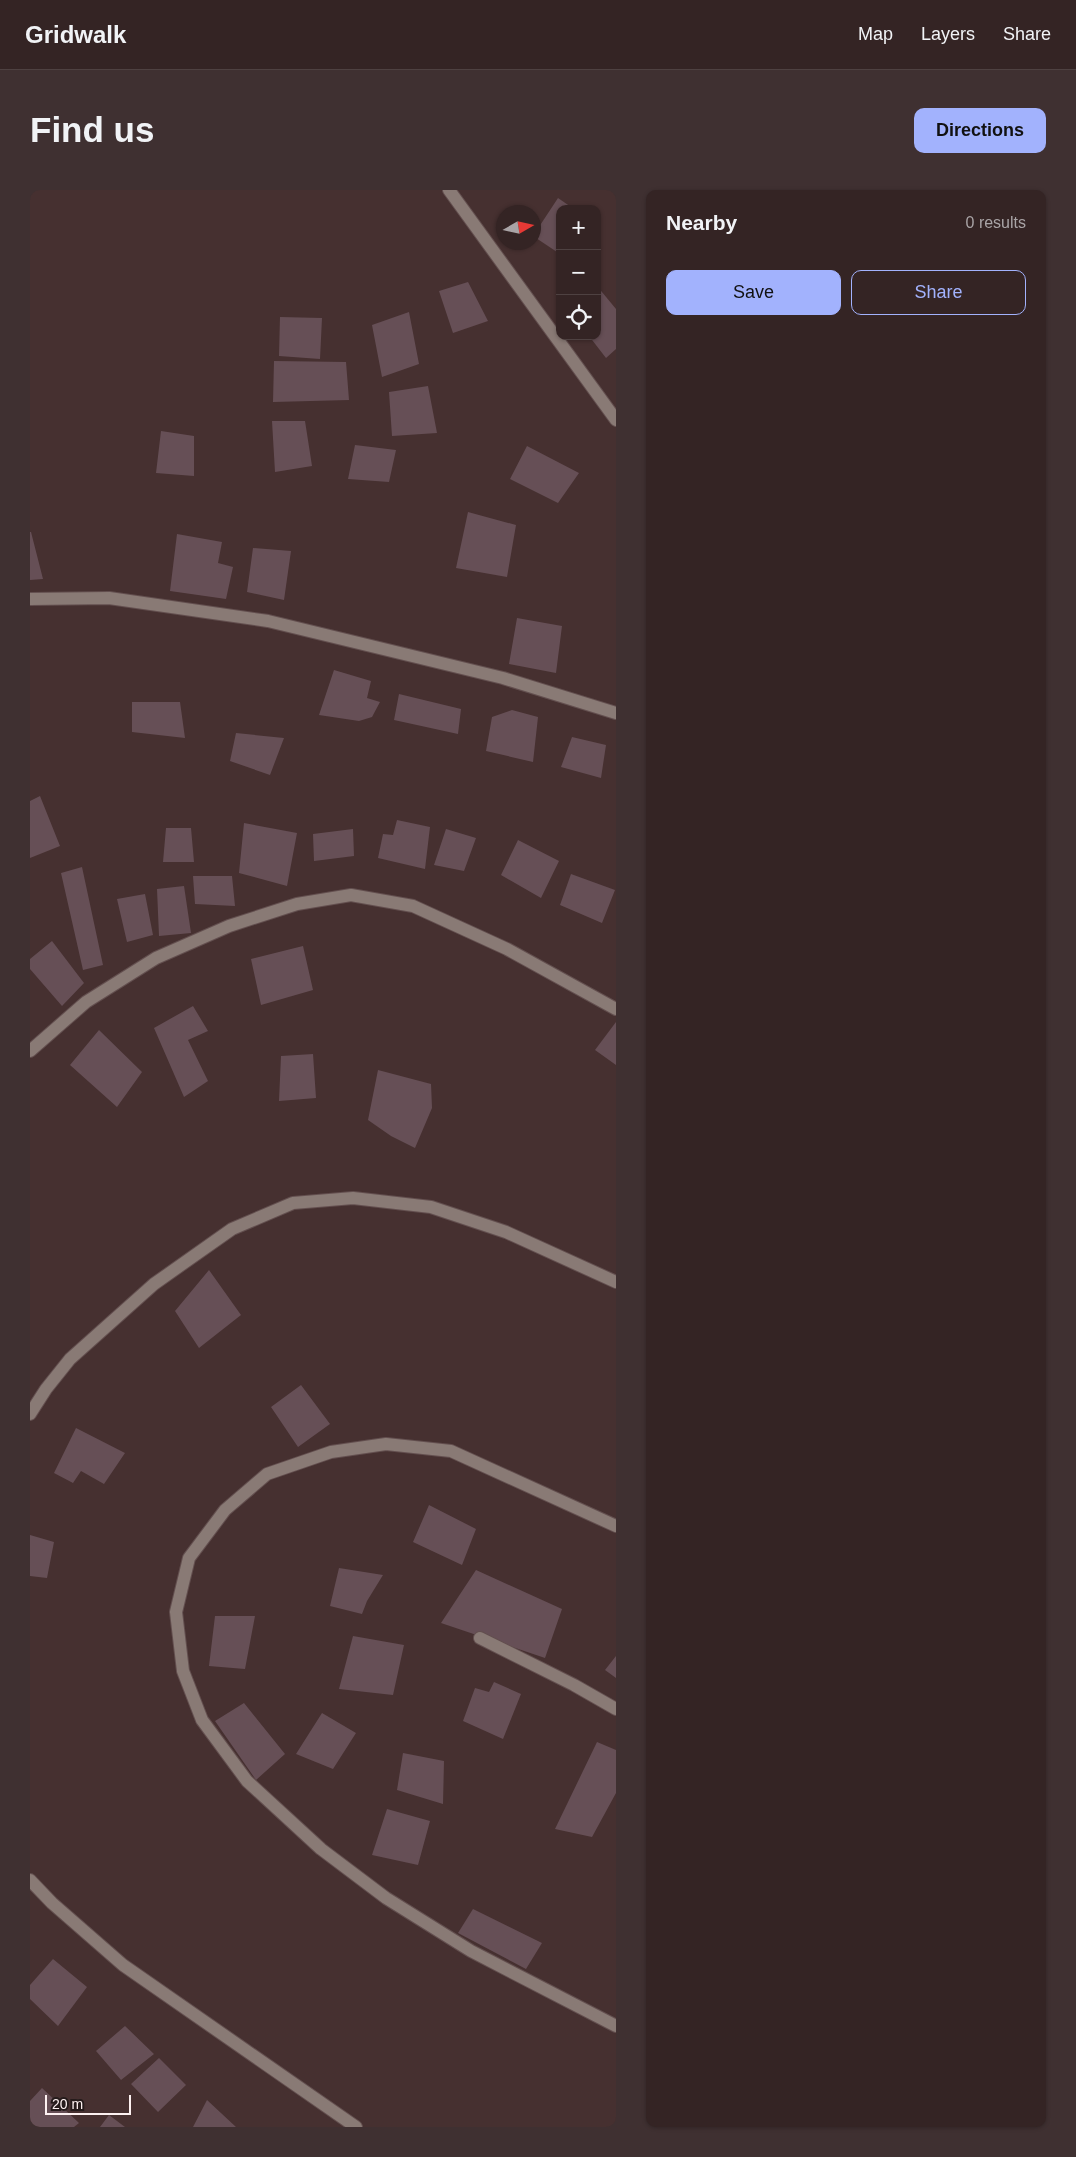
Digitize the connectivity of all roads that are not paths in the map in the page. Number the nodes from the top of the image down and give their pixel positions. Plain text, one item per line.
1 (449, 190) edge
2 (616, 420) edge
3 (30, 599) edge
4 (616, 713) edge
5 (616, 1009) edge
6 (30, 1052) edge
7 (616, 1282) edge
8 (30, 1414) edge
9 (616, 1526) edge
10 (480, 1638) dead end
11 (616, 1709) edge
12 (30, 1880) edge
13 (616, 2026) edge
14 (356, 2127) edge

1 - 2 street
3 - 4 street
5 - 6 street
7 - 8 street
9 - 13 street
10 - 11 street
12 - 14 street

